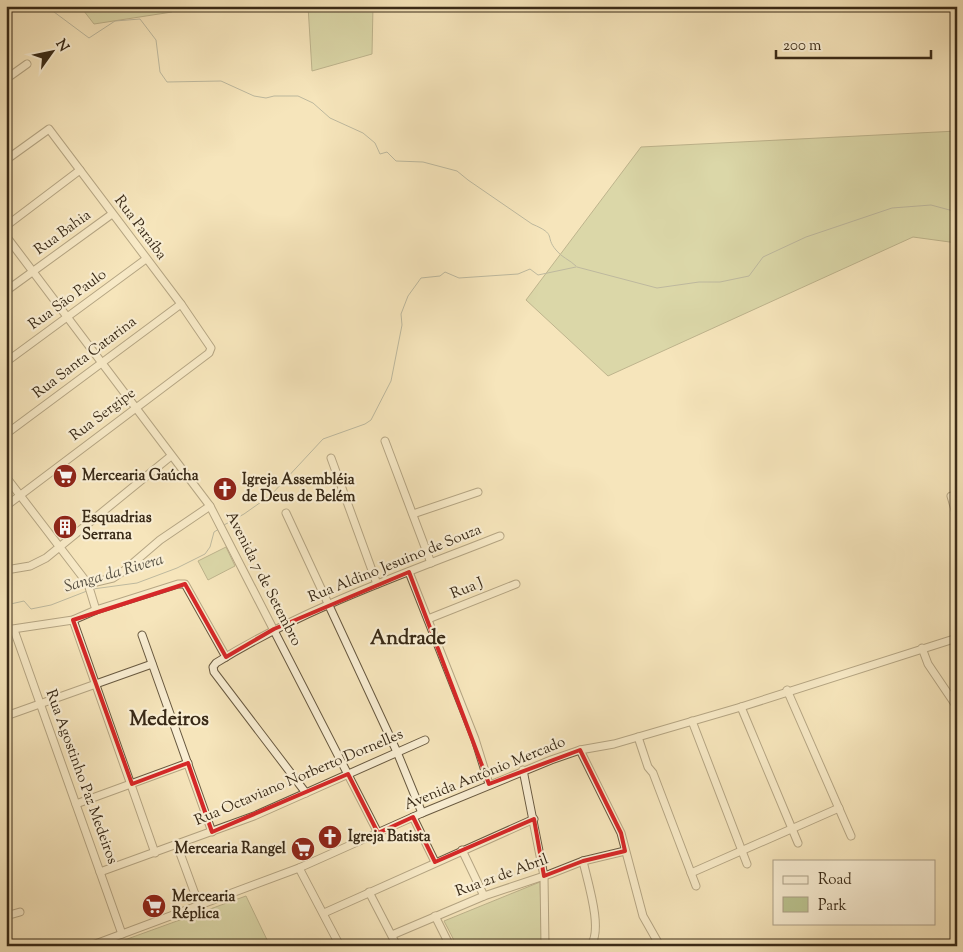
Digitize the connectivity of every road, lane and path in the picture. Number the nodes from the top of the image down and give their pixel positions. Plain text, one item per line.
1 (27, 64) dead end
2 (6, 79) edge
3 (6, 160) edge
4 (80, 170) junction
5 (112, 214) junction
6 (6, 226) edge
7 (6, 236) edge
8 (146, 260) junction
9 (34, 271) junction
10 (6, 291) edge
11 (181, 304) junction
12 (68, 317) junction
13 (209, 343) joint
14 (6, 362) edge
15 (102, 362) junction
16 (136, 408) junction
17 (6, 434) edge
18 (385, 442) dead end
19 (171, 456) junction
20 (331, 458) dead end
21 (6, 477) edge
22 (478, 492) dead end
23 (20, 495) junction
24 (951, 496) dead end
25 (6, 506) edge
26 (210, 506) junction
27 (286, 513) dead end
28 (413, 514) junction
29 (957, 517) edge
30 (500, 536) dead end
31 (59, 547) junction
32 (431, 564) junction
33 (6, 570) edge
34 (409, 572) junction
35 (377, 584) junction
36 (516, 584) dead end
37 (88, 586) junction
38 (91, 598) junction
39 (329, 605) junction
40 (96, 610) junction
41 (84, 616) junction
42 (428, 619) junction
43 (74, 620) junction
44 (10, 630) edge
45 (274, 630) junction
46 (142, 636) dead end
47 (957, 638) edge
48 (922, 648) junction
49 (226, 657) junction
50 (152, 664) junction
51 (96, 685) junction
52 (787, 690) junction
53 (40, 704) junction
54 (741, 707) junction
55 (957, 707) edge
56 (6, 716) edge
57 (692, 721) junction
58 (638, 737) junction
59 (425, 740) dead end
60 (580, 750) junction
61 (397, 752) junction
62 (188, 763) junction
63 (523, 770) junction
64 (348, 774) junction
65 (132, 784) junction
66 (489, 784) junction
67 (306, 793) junction
68 (76, 804) junction
69 (839, 808) junction
70 (422, 813) junction
71 (413, 817) junction
72 (534, 819) junction
73 (792, 829) junction
74 (212, 832) junction
75 (378, 833) junction
76 (852, 836) dead end
77 (798, 843) dead end
78 (177, 845) junction
79 (462, 850) junction
80 (625, 851) junction
81 (742, 851) junction
82 (155, 853) junction
83 (583, 861) junction
84 (435, 862) junction
85 (747, 864) dead end
86 (299, 868) junction
87 (100, 872) junction
88 (691, 873) junction
89 (544, 876) junction
90 (696, 886) dead end
91 (369, 892) junction
92 (484, 896) junction
93 (199, 905) junction
94 (20, 912) dead end
95 (324, 913) junction
96 (6, 916) edge
97 (435, 916) junction
98 (122, 934) junction
99 (392, 936) junction
100 (90, 946) edge
101 (340, 946) edge
102 (397, 946) edge
103 (450, 946) edge
104 (546, 946) edge
105 (590, 946) edge
106 (660, 946) edge

1 - 2 street
3 - 4 street, Rua Paraíba
4 - 5 street, Rua Paraíba
4 - 6 street
5 - 8 street, Rua Paraíba
5 - 9 street, Rua Bahia
7 - 9 street, Avenida 7 de Setembro
8 - 11 street, Rua Paraíba
8 - 12 street, Rua São Paulo
9 - 10 street, Rua Bahia
9 - 12 street, Avenida 7 de Setembro
11 - 13 street, Rua Paraíba
11 - 15 street, Rua Santa Catarina
12 - 14 street, Rua São Paulo
12 - 15 street, Avenida 7 de Setembro
13 - 16 street, Rua Sergipe
15 - 16 street, Avenida 7 de Setembro
15 - 17 street, Rua Santa Catarina
16 - 19 street, Avenida 7 de Setembro
16 - 23 street, Rua Sergipe
18 - 28 street
19 - 26 street, Avenida 7 de Setembro
19 - 31 street
20 - 35 street
21 - 23 street
22 - 28 street
23 - 25 street, Rua Sergipe
23 - 31 street
24 - 29 street
26 - 37 street
26 - 45 street, Avenida 7 de Setembro
27 - 39 street
28 - 32 street
30 - 32 street, Rua Aldino Jesuino de Souza
31 - 33 street
31 - 37 street
32 - 34 street, Rua Aldino Jesuino de Souza
34 - 35 street, Rua Aldino Jesuino de Souza
34 - 42 street
35 - 39 street, Rua Aldino Jesuino de Souza
36 - 42 street, Rua J
37 - 38 street
38 - 40 street
38 - 41 street
39 - 45 street, Rua Aldino Jesuino de Souza
39 - 61 street
40 - 41 street
40 - 49 street
41 - 43 street
42 - 66 street
43 - 44 street
43 - 51 street
44 - 53 street, Rua Agostinho Paz Medeiros
45 - 49 street, Rua Aldino Jesuino de Souza
45 - 64 street, Avenida 7 de Setembro
46 - 50 street
47 - 48 street, Avenida Antônio Mercado
48 - 52 street, Avenida Antônio Mercado
48 - 55 street
49 - 67 street
50 - 51 street
50 - 62 street
51 - 53 street
51 - 65 street
52 - 54 street, Avenida Antônio Mercado
52 - 69 street
53 - 56 street
53 - 68 street, Rua Agostinho Paz Medeiros
54 - 57 street, Avenida Antônio Mercado
54 - 73 street
57 - 58 street, Avenida Antônio Mercado
57 - 81 street
58 - 60 street, Avenida Antônio Mercado
58 - 88 street
59 - 61 street, Rua Octaviano Norberto Dornelles
60 - 63 street, Avenida Antônio Mercado
60 - 80 street
61 - 64 street, Rua Octaviano Norberto Dornelles
61 - 70 street
62 - 65 street
62 - 74 street
63 - 66 street, Avenida Antônio Mercado
63 - 72 street
64 - 67 street, Rua Octaviano Norberto Dornelles
64 - 75 street, Avenida 7 de Setembro
65 - 68 street
65 - 82 street
66 - 70 street, Avenida Antônio Mercado
67 - 74 street, Rua Octaviano Norberto Dornelles
68 - 87 street, Rua Agostinho Paz Medeiros
69 - 73 street
69 - 76 street
70 - 71 street, Avenida Antônio Mercado
71 - 75 street, Avenida Antônio Mercado
71 - 84 street
72 - 79 street
72 - 89 street
73 - 77 street
73 - 81 street
74 - 78 street, Rua Octaviano Norberto Dornelles
75 - 86 street, Avenida Antônio Mercado
78 - 82 street, Rua Octaviano Norberto Dornelles
78 - 93 street
79 - 84 street
79 - 92 street
80 - 83 street, Rua 21 de Abril
80 - 106 street
81 - 85 street
81 - 88 street
82 - 87 street, Rua Octaviano Norberto Dornelles
83 - 89 street, Rua 21 de Abril
83 - 105 street
84 - 91 street
86 - 93 street, Avenida Antônio Mercado
86 - 95 street
87 - 98 street, Rua Agostinho Paz Medeiros
88 - 90 street
89 - 92 street, Rua 21 de Abril
89 - 104 street
91 - 95 street
91 - 99 street
92 - 97 street, Rua 21 de Abril
93 - 98 street, Avenida Antônio Mercado
94 - 96 street
95 - 101 street
97 - 99 street, Rua 21 de Abril
97 - 103 street
98 - 100 street, Avenida Antônio Mercado
99 - 102 street

